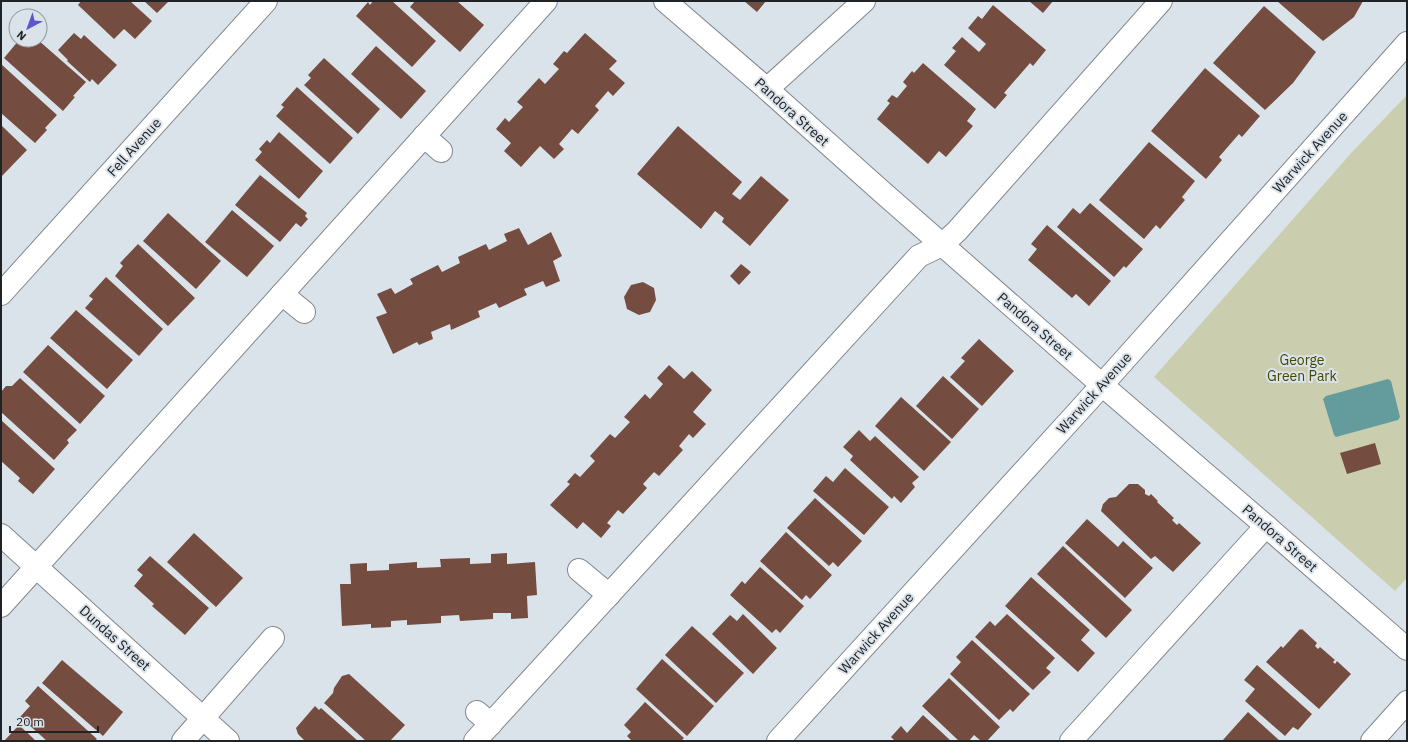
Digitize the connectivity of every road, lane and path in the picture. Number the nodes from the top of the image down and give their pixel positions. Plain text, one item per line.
1 (266, 1) edge
2 (546, 1) edge
3 (665, 1) edge
4 (864, 1) edge
5 (1161, 1) edge
6 (1407, 43) edge
7 (767, 89) junction
8 (424, 136) junction
9 (441, 151) dead end
10 (942, 245) junction
11 (1, 294) edge
12 (282, 294) junction
13 (304, 312) dead end
14 (1102, 385) junction
15 (1266, 526) junction
16 (1, 535) edge
17 (36, 567) junction
18 (580, 570) dead end
19 (609, 595) junction
20 (1, 606) edge
21 (273, 638) dead end
22 (1407, 650) edge
23 (1407, 702) edge
24 (203, 719) junction
25 (183, 741) edge
26 (228, 741) edge
27 (476, 741) edge
28 (778, 741) edge
29 (1071, 741) edge
30 (1372, 741) edge

1 - 11 street, Fell Avenue
2 - 8 street
3 - 7 street, Pandora Street
4 - 7 street
5 - 10 street
6 - 14 street, Warwick Avenue
7 - 10 street, Pandora Street
8 - 9 street
8 - 12 street
10 - 14 street, Pandora Street
10 - 19 street
12 - 13 street
12 - 17 street
14 - 15 street, Pandora Street
14 - 28 street, Warwick Avenue
15 - 22 street, Pandora Street
15 - 29 street
16 - 17 street, Dundas Street
17 - 20 street
17 - 24 street, Dundas Street
18 - 19 street
19 - 27 street
21 - 24 street
23 - 30 street
24 - 25 street
24 - 26 street, Dundas Street

